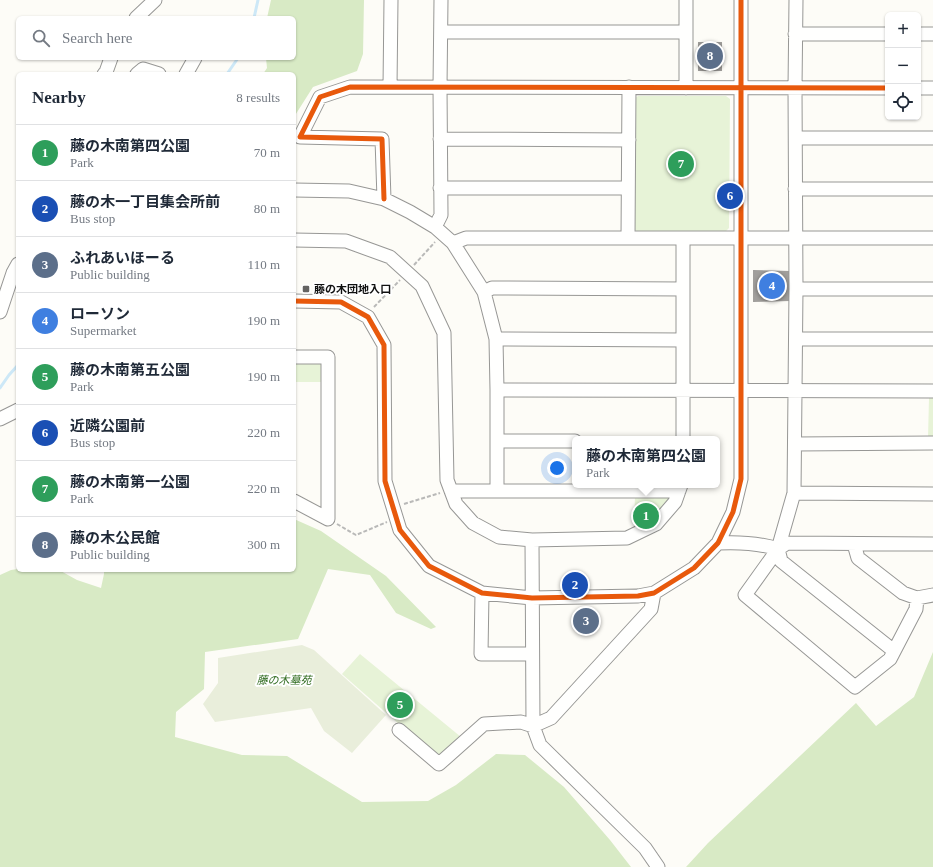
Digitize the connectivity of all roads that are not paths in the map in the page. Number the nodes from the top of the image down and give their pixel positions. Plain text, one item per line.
1 (155, 0) edge
2 (391, 0) edge
3 (441, 0) edge
4 (686, 0) edge
5 (741, 0) edge
6 (796, 0) edge
7 (138, 16) edge
8 (441, 32) junction
9 (686, 32) junction
10 (796, 34) junction
11 (885, 34) edge
12 (921, 34) edge
13 (933, 34) edge
14 (110, 60) edge
15 (194, 60) edge
16 (105, 72) edge
17 (139, 72) edge
18 (153, 72) edge
19 (187, 72) edge
20 (390, 87) junction
21 (440, 87) junction
22 (629, 87) junction
23 (686, 88) junction
24 (741, 88) junction
25 (795, 88) junction
26 (885, 88) edge
27 (921, 88) edge
28 (933, 88) edge
29 (796, 138) junction
30 (933, 138) edge
31 (440, 139) junction
32 (629, 140) junction
33 (440, 188) junction
34 (628, 188) junction
35 (795, 189) junction
36 (933, 189) edge
37 (296, 190) edge
38 (384, 199) junction
39 (435, 227) junction
40 (628, 238) junction
41 (683, 238) junction
42 (741, 238) junction
43 (795, 238) junction
44 (933, 238) edge
45 (296, 240) edge
46 (453, 243) junction
47 (16, 268) edge
48 (796, 288) junction
49 (683, 289) junction
50 (933, 289) edge
51 (484, 292) junction
52 (296, 301) edge
53 (0, 312) edge
54 (496, 339) junction
55 (796, 339) junction
56 (933, 339) edge
57 (683, 340) junction
58 (296, 357) edge
59 (497, 390) junction
60 (741, 390) junction
61 (684, 391) junction
62 (795, 391) junction
63 (933, 391) edge
64 (16, 411) edge
65 (0, 419) edge
66 (683, 436) edge
67 (497, 441) junction
68 (572, 441) edge
69 (933, 443) edge
70 (795, 444) junction
71 (680, 488) edge
72 (451, 490) junction
73 (497, 490) junction
74 (794, 493) junction
75 (933, 494) edge
76 (296, 502) edge
77 (532, 540) junction
78 (718, 543) junction
79 (854, 544) junction
80 (933, 544) edge
81 (778, 549) junction
82 (482, 593) junction
83 (654, 593) junction
84 (933, 594) edge
85 (532, 598) junction
86 (917, 598) junction
87 (894, 651) junction
88 (532, 654) junction
89 (533, 726) junction
90 (399, 730) dead end
91 (658, 867) edge

1 - 7 street
2 - 20 street
3 - 8 street
4 - 9 street
5 - 24 street
6 - 10 street
8 - 9 street
8 - 21 street
9 - 23 street
10 - 11 street
10 - 25 street
12 - 13 street
14 - 16 street
15 - 19 street
17 - 18 street
20 - 21 street
20 - 38 street
21 - 22 street
21 - 31 street
22 - 23 street
22 - 32 street
23 - 24 street
24 - 25 street
24 - 42 street
25 - 26 street
25 - 29 street
27 - 28 street
29 - 30 street
29 - 35 street
31 - 32 street
31 - 33 street
32 - 34 street
33 - 34 street
33 - 39 street
34 - 40 street
35 - 36 street
35 - 43 street
37 - 38 street
38 - 39 street
39 - 46 street
40 - 41 street
40 - 46 street
41 - 42 street
41 - 49 street
42 - 43 street
42 - 60 street
43 - 44 street
43 - 48 street
45 - 72 street
46 - 51 street
47 - 53 street
48 - 50 street
48 - 55 street
49 - 51 street
49 - 57 street
51 - 54 street
52 - 82 street
54 - 57 street
54 - 59 street
55 - 56 street
55 - 62 street
57 - 61 street
58 - 76 street
59 - 61 street
59 - 67 street
60 - 61 street
60 - 62 street
60 - 78 street
61 - 66 street
62 - 63 street
62 - 70 street
64 - 65 street
67 - 68 street
67 - 73 street
69 - 70 street
70 - 74 street
71 - 73 street
71 - 77 street
72 - 73 street
72 - 77 street
74 - 75 street
74 - 81 street
77 - 85 street
78 - 81 street
78 - 83 street
79 - 80 street
79 - 81 street
79 - 86 street
81 - 87 street
81 - 87 street
82 - 85 street
82 - 88 street
83 - 85 street
83 - 89 street
84 - 86 street
85 - 88 street
86 - 87 street
88 - 89 street
89 - 90 street
89 - 91 street

